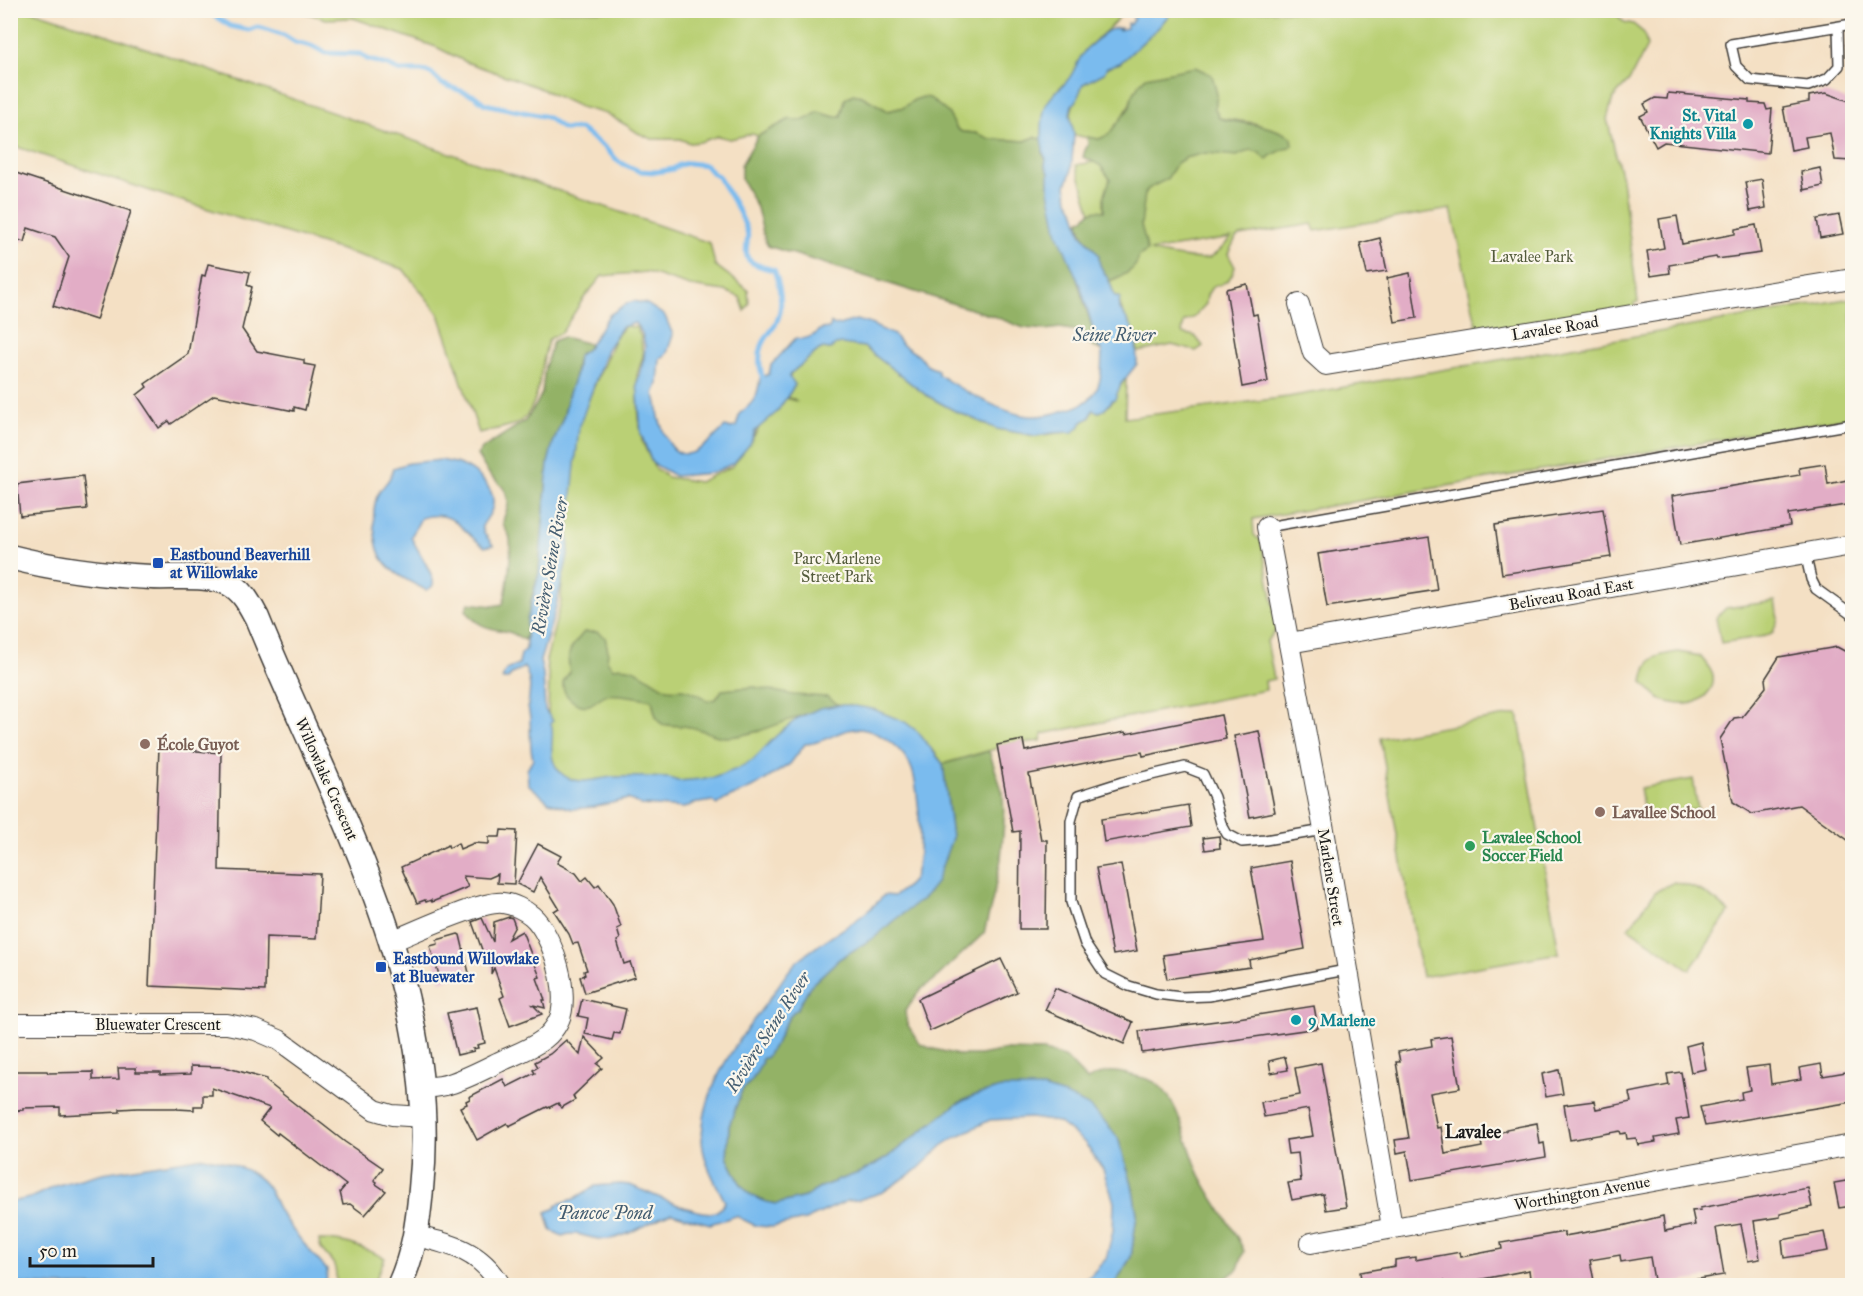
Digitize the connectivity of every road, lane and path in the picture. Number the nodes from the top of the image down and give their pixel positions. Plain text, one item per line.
1 (1852, 24) edge
2 (1838, 27) junction
3 (1852, 279) edge
4 (1299, 304) dead end
5 (1852, 424) edge
6 (1267, 527) joint
7 (1852, 545) edge
8 (1805, 553) junction
9 (10, 556) edge
10 (1852, 615) edge
11 (1289, 643) junction
12 (1324, 830) junction
13 (392, 941) junction
14 (1346, 970) junction
15 (10, 1024) edge
16 (422, 1088) junction
17 (424, 1117) junction
18 (1852, 1144) edge
19 (1392, 1227) junction
20 (416, 1236) junction
21 (1311, 1243) dead end
22 (399, 1286) edge
23 (501, 1286) edge

1 - 2 lane
2 - 2 lane
3 - 4 street, Lavalee Road
5 - 6 lane
6 - 11 street, Marlene Street
7 - 8 street, Beliveau Road East
8 - 10 lane
8 - 11 street, Beliveau Road East
9 - 13 street, Willowlake Crescent
11 - 12 street, Marlene Street
12 - 14 street, Marlene Street
12 - 14 lane
13 - 16 street, Willowlake Crescent
13 - 16 street
14 - 19 street, Marlene Street
15 - 17 street, Bluewater Crescent
16 - 17 street, Willowlake Crescent
17 - 20 street, Willowlake Crescent
18 - 19 street, Worthington Avenue
19 - 21 street, Worthington Avenue
20 - 22 street, Willowlake Crescent
20 - 23 street

